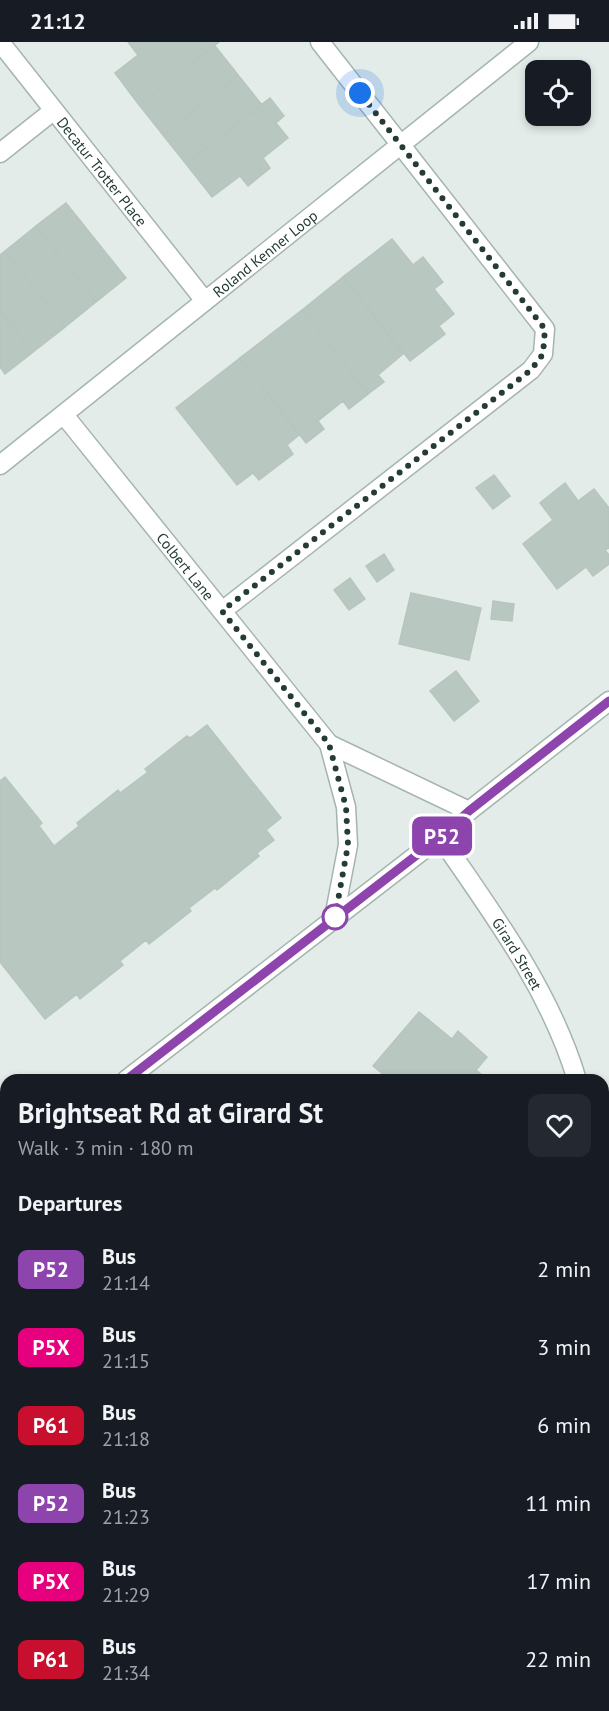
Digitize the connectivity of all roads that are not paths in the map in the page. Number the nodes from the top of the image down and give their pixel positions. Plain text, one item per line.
1 (0, 42) edge
2 (320, 42) edge
3 (529, 42) edge
4 (53, 111) junction
5 (400, 144) junction
6 (0, 153) edge
7 (205, 301) junction
8 (64, 415) junction
9 (0, 465) edge
10 (222, 611) junction
11 (609, 701) edge
12 (329, 744) junction
13 (469, 811) junction
14 (440, 837) junction
15 (334, 918) junction
16 (134, 1074) edge
17 (575, 1074) edge

1 - 4 street, Decatur Trotter Place
2 - 5 street
3 - 5 street, Roland Kenner Loop
4 - 6 street
4 - 7 street, Decatur Trotter Place
5 - 7 street, Roland Kenner Loop
5 - 10 street
7 - 8 street, Roland Kenner Loop
8 - 9 street, Roland Kenner Loop
8 - 10 street, Colbert Lane
10 - 12 street, Colbert Lane
11 - 13 street
12 - 13 street, Colbert Lane
12 - 15 street, Colbert Lane
13 - 14 street
14 - 15 street
14 - 17 street, Girard Street
15 - 16 street

